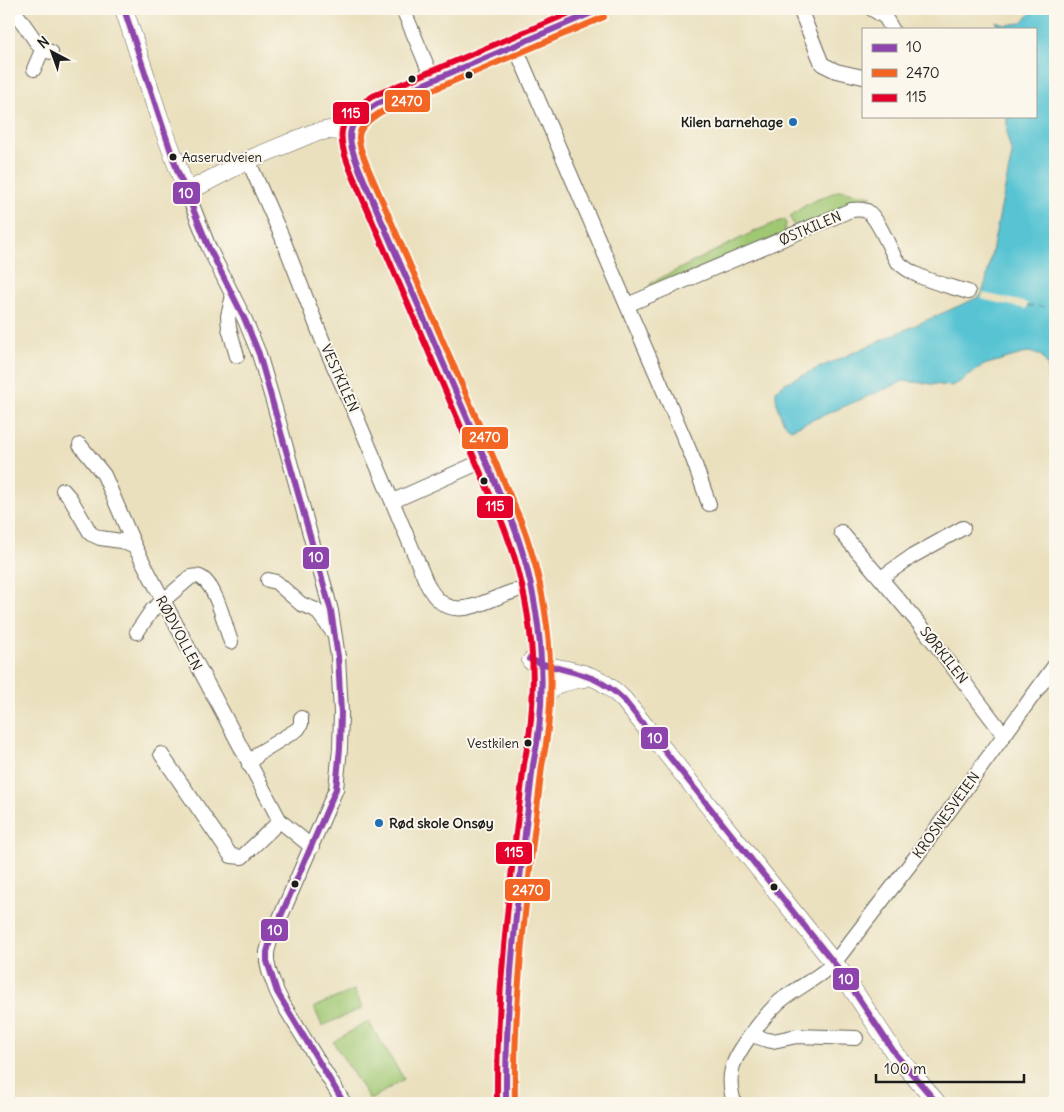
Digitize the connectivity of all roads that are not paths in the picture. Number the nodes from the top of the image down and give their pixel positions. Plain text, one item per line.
1 (13, 9) edge
2 (124, 9) edge
3 (402, 9) edge
4 (601, 9) edge
5 (800, 9) edge
6 (872, 9) edge
7 (891, 28) edge
8 (516, 46) junction
9 (34, 69) dead end
10 (862, 78) edge
11 (433, 80) junction
12 (350, 132) junction
13 (248, 160) junction
14 (187, 192) junction
15 (968, 292) dead end
16 (233, 296) junction
17 (627, 304) junction
18 (236, 356) dead end
19 (80, 445) dead end
20 (485, 460) junction
21 (63, 490) dead end
22 (392, 501) junction
23 (709, 504) dead end
24 (963, 528) dead end
25 (841, 532) dead end
26 (135, 548) junction
27 (881, 578) junction
28 (268, 580) dead end
29 (515, 591) dead end
30 (162, 600) junction
31 (137, 632) dead end
32 (334, 633) junction
33 (231, 642) dead end
34 (536, 659) junction
35 (1055, 665) edge
36 (592, 677) junction
37 (542, 701) junction
38 (301, 718) dead end
39 (1004, 735) junction
40 (161, 754) dead end
41 (249, 765) junction
42 (533, 765) junction
43 (280, 821) junction
44 (312, 847) junction
45 (834, 963) junction
46 (752, 1035) junction
47 (856, 1038) dead end
48 (344, 1103) edge
49 (506, 1103) edge
50 (734, 1103) edge
51 (937, 1103) edge

1 - 9 street
2 - 14 main road
3 - 11 street
4 - 8 main road
5 - 10 street
6 - 7 street
8 - 11 main road
8 - 17 street
11 - 12 main road
12 - 13 main road
12 - 20 main road
13 - 14 main road
13 - 22 street, VESTKILEN
14 - 16 street
15 - 17 street, ØSTKILEN
16 - 18 street
16 - 32 street
17 - 23 street
19 - 26 street, RØDVOLLEN
20 - 22 street
20 - 34 main road
21 - 26 street
22 - 29 street, VESTKILEN
24 - 27 street
25 - 27 street, SØRKILEN
26 - 30 street, RØDVOLLEN
27 - 39 street, SØRKILEN
28 - 32 street
30 - 31 street
30 - 33 street
30 - 41 street, RØDVOLLEN
32 - 44 street
34 - 36 main road
34 - 37 main road
34 - 42 main road
35 - 39 street, KROSNESVEIEN
36 - 37 main road
36 - 45 main road
37 - 42 main road
38 - 41 street
39 - 45 street, KROSNESVEIEN
40 - 43 street
41 - 43 street, RØDVOLLEN
42 - 49 main road
43 - 44 street, RØDVOLLEN
44 - 48 street
45 - 46 street, KROSNESVEIEN
45 - 51 main road
46 - 47 street
46 - 50 street, KROSNESVEIEN

